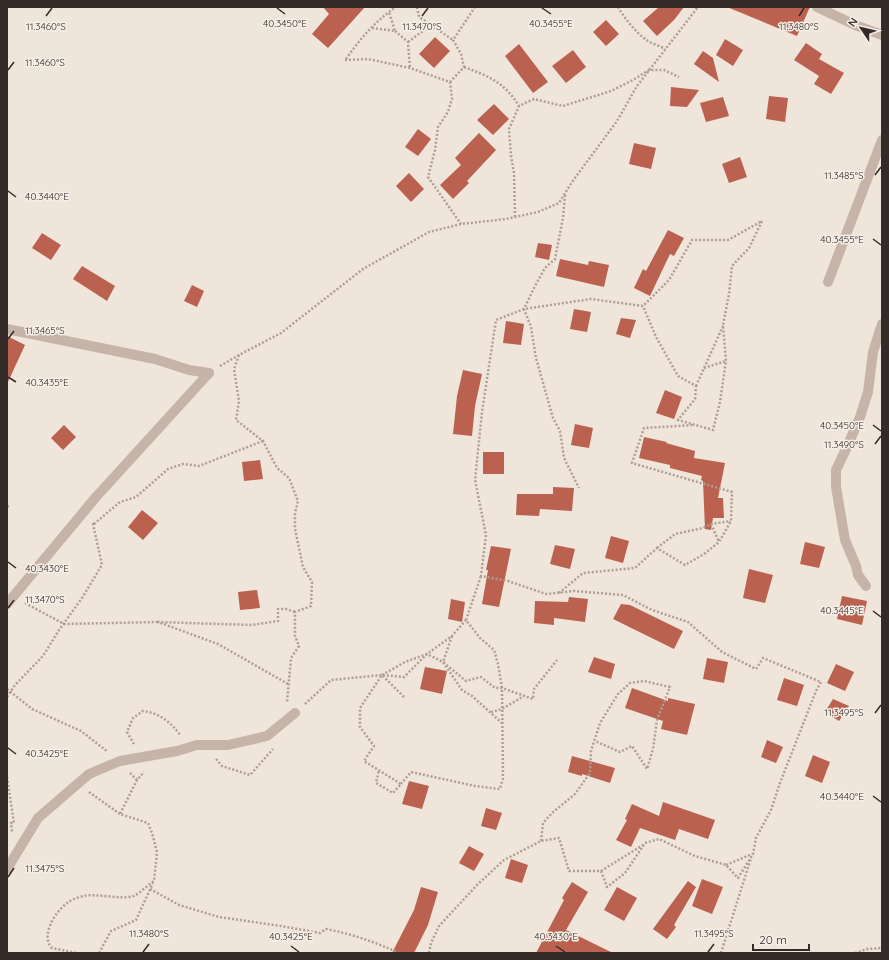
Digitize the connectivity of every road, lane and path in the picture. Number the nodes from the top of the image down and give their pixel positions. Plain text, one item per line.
1 (396, 7) edge
2 (417, 7) edge
3 (475, 7) edge
4 (618, 7) edge
5 (698, 7) edge
6 (817, 7) edge
7 (389, 12) junction
8 (431, 25) junction
9 (371, 28) junction
10 (395, 31) junction
11 (882, 35) edge
12 (453, 40) junction
13 (408, 42) junction
14 (665, 49) junction
15 (464, 67) junction
16 (410, 68) junction
17 (649, 70) junction
18 (679, 77) dead end
19 (450, 82) junction
20 (519, 106) junction
21 (882, 140) edge
22 (566, 192) junction
23 (515, 217) junction
24 (461, 224) junction
25 (828, 282) dead end
26 (643, 306) junction
27 (524, 309) junction
28 (882, 324) edge
29 (723, 325) junction
30 (7, 329) edge
31 (239, 355) junction
32 (726, 361) junction
33 (704, 368) junction
34 (209, 373) junction
35 (696, 386) junction
36 (696, 425) junction
37 (263, 442) junction
38 (580, 488) dead end
39 (77, 520) junction
40 (732, 521) junction
41 (93, 524) junction
42 (711, 524) junction
43 (719, 542) junction
44 (657, 548) junction
45 (481, 576) junction
46 (866, 586) dead end
47 (558, 593) junction
48 (10, 600) edge
49 (295, 612) junction
50 (466, 620) junction
51 (158, 622) junction
52 (64, 624) junction
53 (452, 636) junction
54 (427, 654) junction
55 (557, 660) dead end
56 (443, 662) junction
57 (382, 675) junction
58 (288, 684) junction
59 (502, 688) junction
60 (7, 689) edge
61 (11, 692) junction
62 (525, 696) junction
63 (7, 697) edge
64 (404, 697) dead end
65 (502, 709) junction
66 (490, 712) junction
67 (296, 713) joint
68 (286, 720) junction
69 (503, 724) junction
70 (595, 741) junction
71 (197, 745) junction
72 (276, 747) dead end
73 (142, 757) junction
74 (120, 761) junction
75 (379, 770) junction
76 (7, 777) edge
77 (78, 783) junction
78 (401, 784) junction
79 (120, 814) junction
80 (541, 841) junction
81 (645, 843) junction
82 (753, 854) junction
83 (10, 864) edge
84 (726, 866) junction
85 (601, 871) junction
86 (154, 881) junction
87 (150, 889) junction
88 (882, 948) edge
89 (76, 953) edge
90 (99, 953) edge
91 (399, 953) edge
92 (429, 953) edge
93 (721, 953) edge
94 (855, 953) edge

1 - 7 path
2 - 8 path
3 - 12 path
4 - 14 path
5 - 14 path
6 - 11 street
7 - 9 path
7 - 10 path
8 - 12 path
8 - 13 path
9 - 10 path
9 - 16 path
10 - 13 path
12 - 15 path
13 - 16 path
14 - 17 path
15 - 19 path
15 - 20 path
16 - 19 path
17 - 18 path
17 - 20 path
17 - 22 path
19 - 24 path
20 - 23 path
21 - 25 street
22 - 23 path
22 - 27 path
23 - 24 path
24 - 31 path
26 - 27 path
26 - 29 path
26 - 35 path
27 - 38 path
27 - 45 path
28 - 46 street
29 - 32 path
29 - 33 path
30 - 34 street
31 - 34 path
31 - 37 path
32 - 33 path
32 - 36 path
33 - 35 path
34 - 39 street
35 - 36 path
36 - 40 path
37 - 41 path
37 - 49 path
39 - 41 path
39 - 48 street
40 - 42 path
40 - 43 path
41 - 52 path
42 - 43 path
42 - 44 path
43 - 44 path
44 - 47 path
45 - 47 path
45 - 50 path
47 - 82 path
48 - 52 path
49 - 51 path
49 - 58 path
50 - 53 path
50 - 59 path
51 - 52 path
51 - 58 path
52 - 61 path
53 - 54 path
53 - 56 path
54 - 56 path
54 - 57 path
54 - 57 path
55 - 62 path
56 - 59 path
56 - 66 path
57 - 64 path
57 - 67 path
57 - 75 path
58 - 68 path
59 - 62 path
59 - 65 path
60 - 61 path
61 - 63 path
61 - 74 path
62 - 65 path
65 - 66 path
65 - 69 path
66 - 69 path
67 - 68 street
68 - 71 street
69 - 78 path
70 - 70 path
70 - 80 path
71 - 72 path
71 - 73 street
71 - 73 path
73 - 74 street
73 - 79 path
74 - 77 street
75 - 78 path
75 - 78 path
76 - 83 path
77 - 79 path
77 - 83 street
79 - 86 path
80 - 85 path
80 - 92 path
81 - 84 path
81 - 85 path
81 - 85 path
82 - 84 path
82 - 84 path
82 - 93 path
86 - 87 path
86 - 89 path
87 - 90 path
87 - 91 path
88 - 94 path

